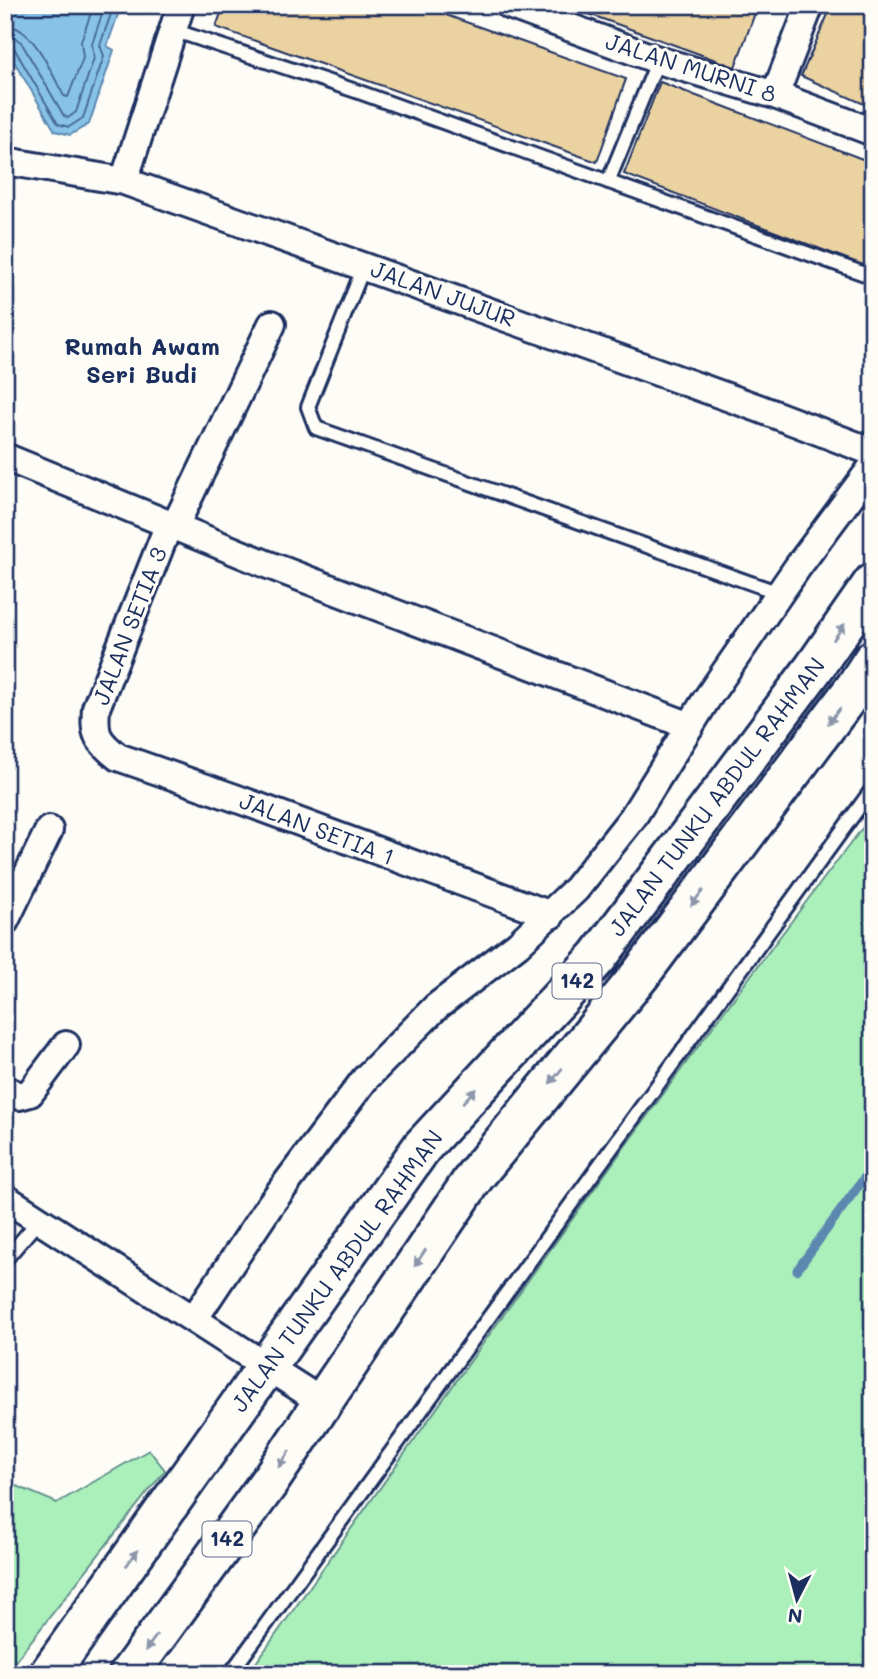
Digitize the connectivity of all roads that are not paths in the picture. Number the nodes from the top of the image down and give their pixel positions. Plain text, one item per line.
1 (509, 5) edge
2 (810, 5) edge
3 (177, 17) edge
4 (658, 60) junction
5 (775, 95) junction
6 (873, 132) edge
7 (5, 161) edge
8 (124, 181) junction
9 (608, 182) junction
10 (364, 266) junction
11 (873, 277) edge
12 (272, 324) dead end
13 (873, 452) edge
14 (5, 457) edge
15 (873, 466) edge
16 (172, 525) junction
17 (873, 583) edge
18 (779, 593) junction
19 (873, 660) edge
20 (690, 726) junction
21 (94, 729) joint
22 (873, 788) edge
23 (49, 830) dead end
24 (551, 915) junction
25 (5, 921) edge
26 (66, 1045) dead end
27 (5, 1089) edge
28 (5, 1198) edge
29 (39, 1220) junction
30 (5, 1260) edge
31 (194, 1320) junction
32 (267, 1367) junction
33 (322, 1402) junction
34 (49, 1674) edge
35 (129, 1674) edge
36 (230, 1674) edge

1 - 4 street, JALAN MURNI 8
2 - 5 street
3 - 8 street
3 - 9 lane
4 - 5 street, JALAN MURNI 8
4 - 9 lane
5 - 6 street, JALAN MURNI 8
7 - 8 street, JALAN JUJUR
8 - 10 street, JALAN JUJUR
9 - 11 lane
10 - 13 street, JALAN JUJUR
10 - 18 lane
12 - 16 street, JALAN SETIA 3
14 - 16 street
15 - 18 street
16 - 20 street
16 - 21 street, JALAN SETIA 3
32 -> 17 main road, JALAN TUNKU ABDUL RAHMAN / 142
18 - 20 street
19 -> 33 main road, JALAN TUNKU ABDUL RAHMAN / 142
20 - 24 street
21 - 24 street, JALAN SETIA 1
22 - 36 lane
23 - 25 street
24 - 31 street
26 - 27 street
28 - 29 street
29 - 30 lane
29 - 31 street
31 - 32 street
32 - 33 street
34 -> 32 main road, JALAN TUNKU ABDUL RAHMAN / 142
33 -> 35 main road, JALAN TUNKU ABDUL RAHMAN / 142

